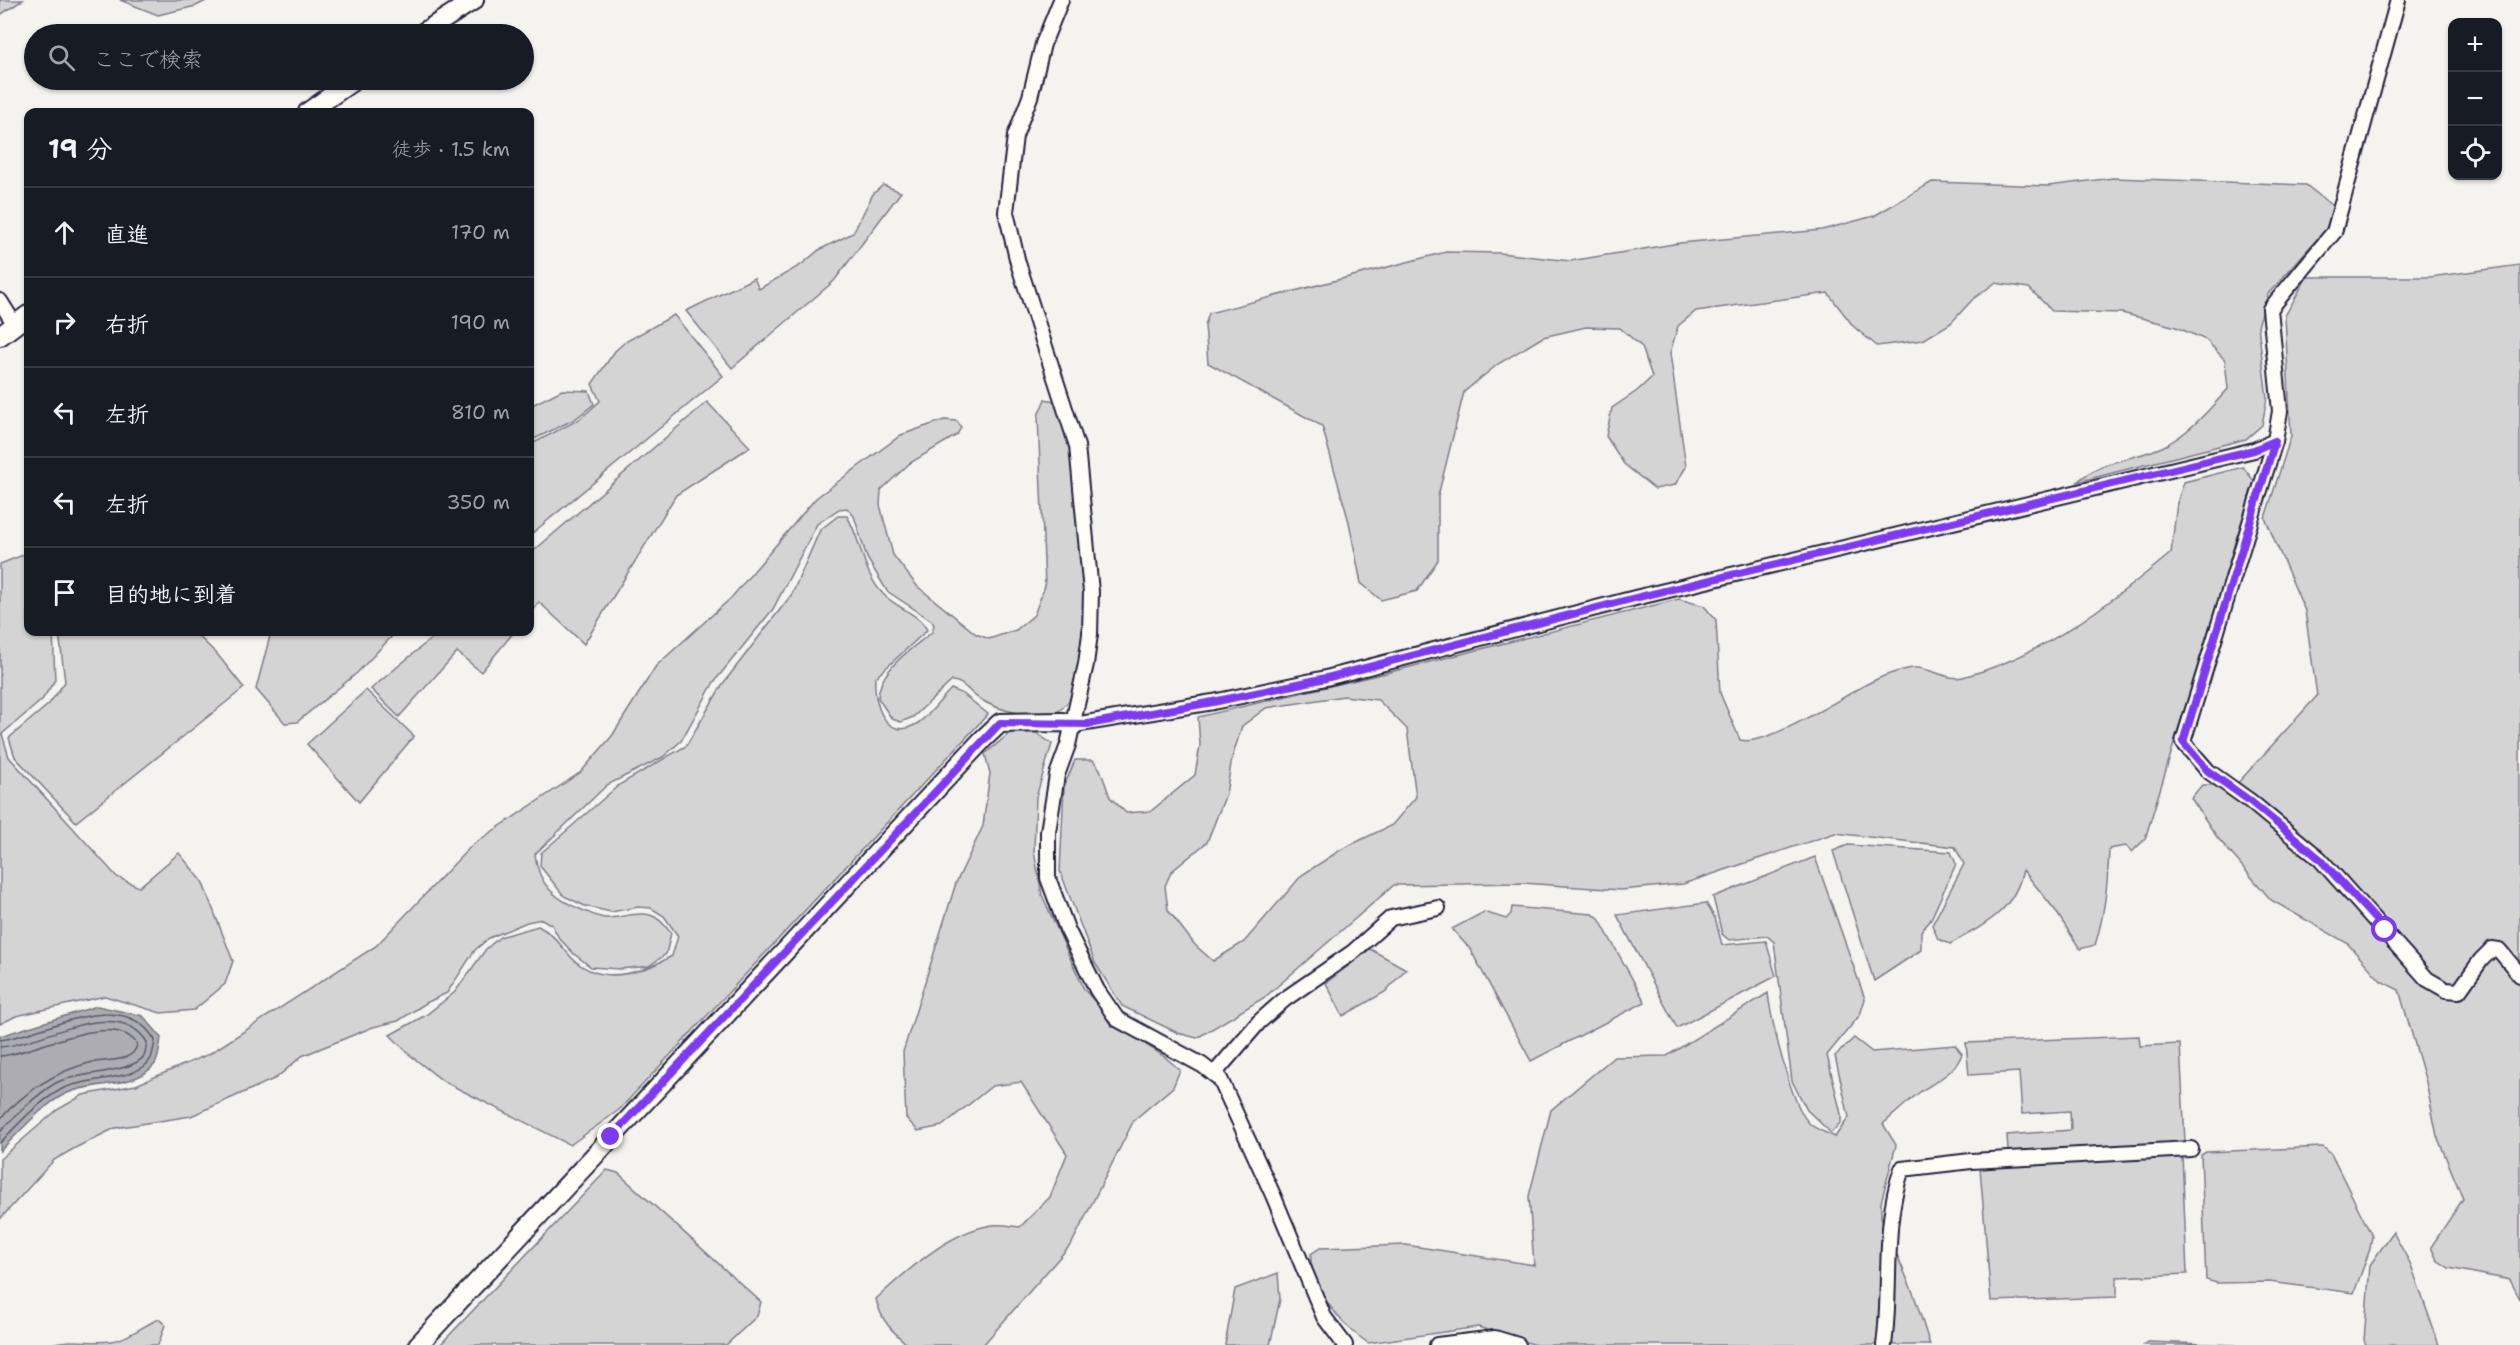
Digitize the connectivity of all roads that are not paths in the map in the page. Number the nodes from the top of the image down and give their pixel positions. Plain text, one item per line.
1 (474, 0) edge
2 (1061, 0) edge
3 (2398, 0) edge
4 (437, 24) edge
5 (340, 90) edge
6 (314, 108) edge
7 (0, 302) edge
8 (22, 320) edge
9 (0, 336) edge
10 (2275, 441) junction
11 (1074, 725) junction
12 (1438, 908) dead end
13 (2520, 975) edge
14 (1214, 1074) junction
15 (2191, 1149) dead end
16 (418, 1345) edge
17 (1345, 1345) edge
18 (1437, 1345) edge
19 (1518, 1345) edge
20 (1884, 1345) edge

1 - 4 street
2 - 11 street
3 - 10 street
5 - 6 street
7 - 8 street
8 - 9 street
10 - 11 street
10 - 13 street
11 - 14 street
11 - 16 street
12 - 14 street
14 - 17 street
15 - 20 street
18 - 19 street

